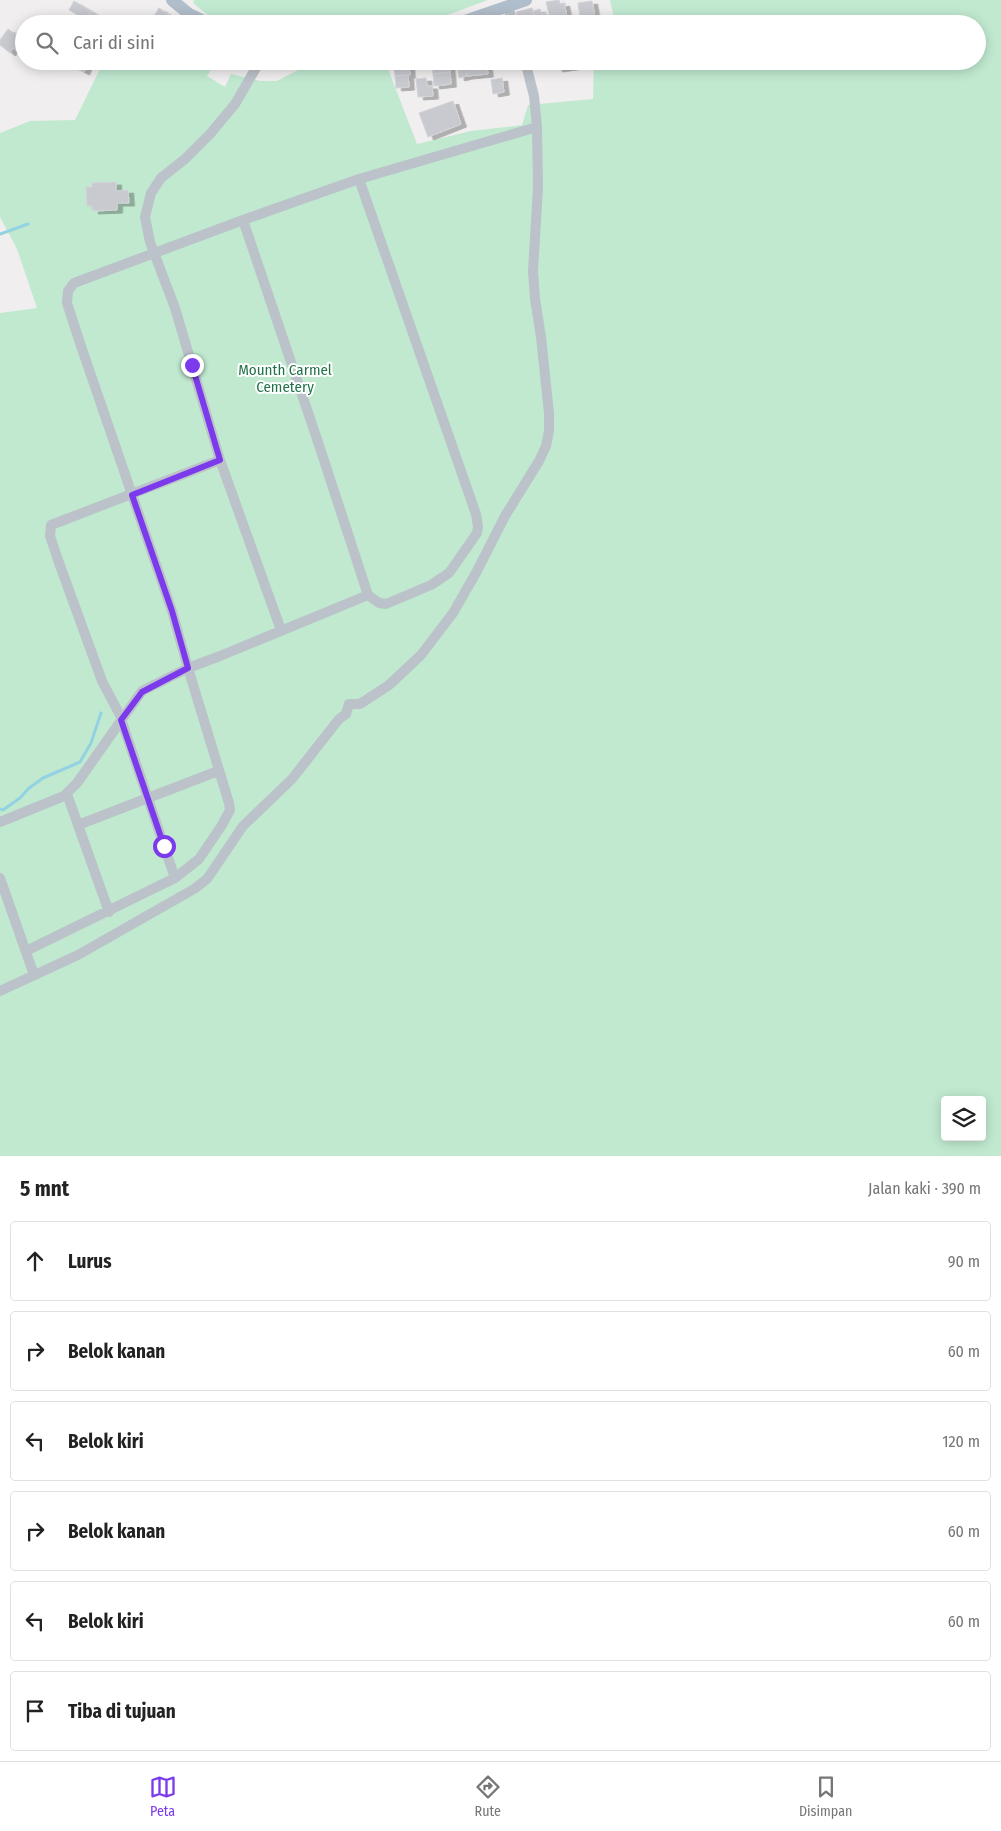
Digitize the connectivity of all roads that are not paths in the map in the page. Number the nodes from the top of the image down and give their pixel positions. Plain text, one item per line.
1 (172, 0) edge
2 (526, 0) edge
3 (508, 6) junction
4 (191, 15) edge
5 (482, 15) edge
6 (510, 15) edge
7 (255, 70) edge
8 (527, 70) edge
9 (537, 127) junction
10 (359, 179) junction
11 (243, 220) junction
12 (154, 253) junction
13 (220, 460) junction
14 (132, 495) junction
15 (368, 595) junction
16 (281, 630) junction
17 (188, 668) junction
18 (122, 719) junction
19 (218, 771) junction
20 (67, 794) junction
21 (148, 798) junction
22 (0, 822) edge
23 (78, 825) junction
24 (0, 878) edge
25 (175, 878) junction
26 (109, 912) junction
27 (26, 951) junction
28 (34, 975) junction
29 (0, 991) edge

1 - 4 main road
2 - 3 main road
3 - 5 main road
3 - 6 street
7 - 12 street
8 - 9 street
9 - 10 street
9 - 28 street
10 - 11 street
10 - 15 street
11 - 12 street
11 - 15 street
12 - 13 street
12 - 14 street
13 - 14 street
13 - 16 street
14 - 17 street
14 - 18 street
15 - 16 street
16 - 17 street
17 - 18 street
17 - 19 street
18 - 20 street
18 - 21 street
19 - 21 street
19 - 25 street
20 - 22 street
20 - 23 street
21 - 23 street
21 - 25 street
23 - 26 street
24 - 27 street
25 - 26 street
26 - 27 street
27 - 28 street
28 - 29 street

